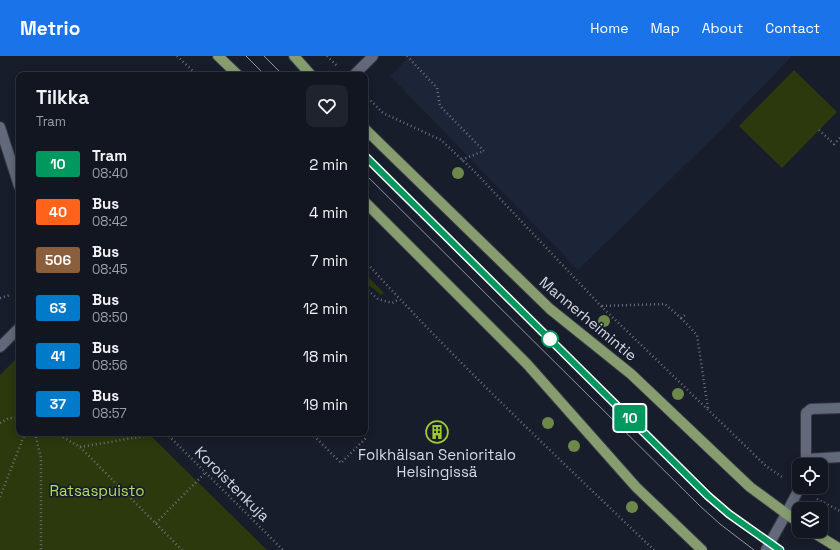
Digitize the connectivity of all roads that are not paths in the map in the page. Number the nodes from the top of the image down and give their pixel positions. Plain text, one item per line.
1 (218, 56) edge
2 (294, 56) edge
3 (373, 56) edge
4 (235, 72) edge
5 (308, 72) edge
6 (357, 72) edge
7 (0, 127) edge
8 (368, 132) edge
9 (16, 177) edge
10 (368, 205) edge
11 (16, 331) edge
12 (0, 347) edge
13 (840, 408) edge
14 (840, 457) edge
15 (807, 458) edge
16 (828, 459) edge
17 (796, 494) edge
18 (786, 514) junction
19 (792, 518) edge
20 (823, 538) edge
21 (840, 549) edge
22 (702, 550) edge
23 (766, 550) edge

1 - 4 main road
2 - 5 main road
3 - 6 street
7 - 9 street
8 - 18 main road, Mannerheimintie
10 - 22 main road
11 - 12 street
13 - 15 street
14 - 16 street
17 - 18 street
18 - 19 main road, Mannerheimintie
18 - 23 street
20 - 21 main road

